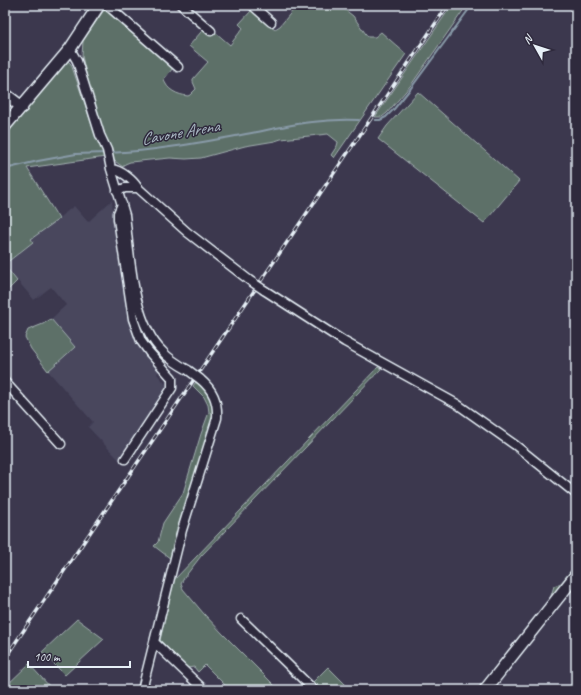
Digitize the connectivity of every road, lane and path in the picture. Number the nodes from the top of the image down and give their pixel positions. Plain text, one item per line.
1 (99, 5) edge
2 (107, 5) edge
3 (181, 5) edge
4 (252, 5) edge
5 (271, 22) dead end
6 (211, 31) dead end
7 (70, 49) junction
8 (178, 66) dead end
9 (5, 94) edge
10 (22, 107) junction
11 (5, 126) edge
12 (111, 169) junction
13 (138, 188) junction
14 (117, 191) junction
15 (122, 204) junction
16 (5, 382) edge
17 (61, 444) dead end
18 (125, 459) dead end
19 (576, 494) edge
20 (576, 575) edge
21 (241, 619) dead end
22 (154, 642) junction
23 (142, 690) edge
24 (204, 690) edge
25 (314, 690) edge
26 (484, 690) edge

1 - 7 street
2 - 8 street
3 - 6 street
4 - 5 street
7 - 10 street
7 - 12 street
9 - 10 street
10 - 11 street
12 - 13 street
12 - 14 street
13 - 14 street
13 - 19 street, bridge
14 - 15 street
15 - 18 street
15 - 22 street, bridge
16 - 17 street
20 - 26 street
21 - 25 street
22 - 23 street
22 - 24 street

